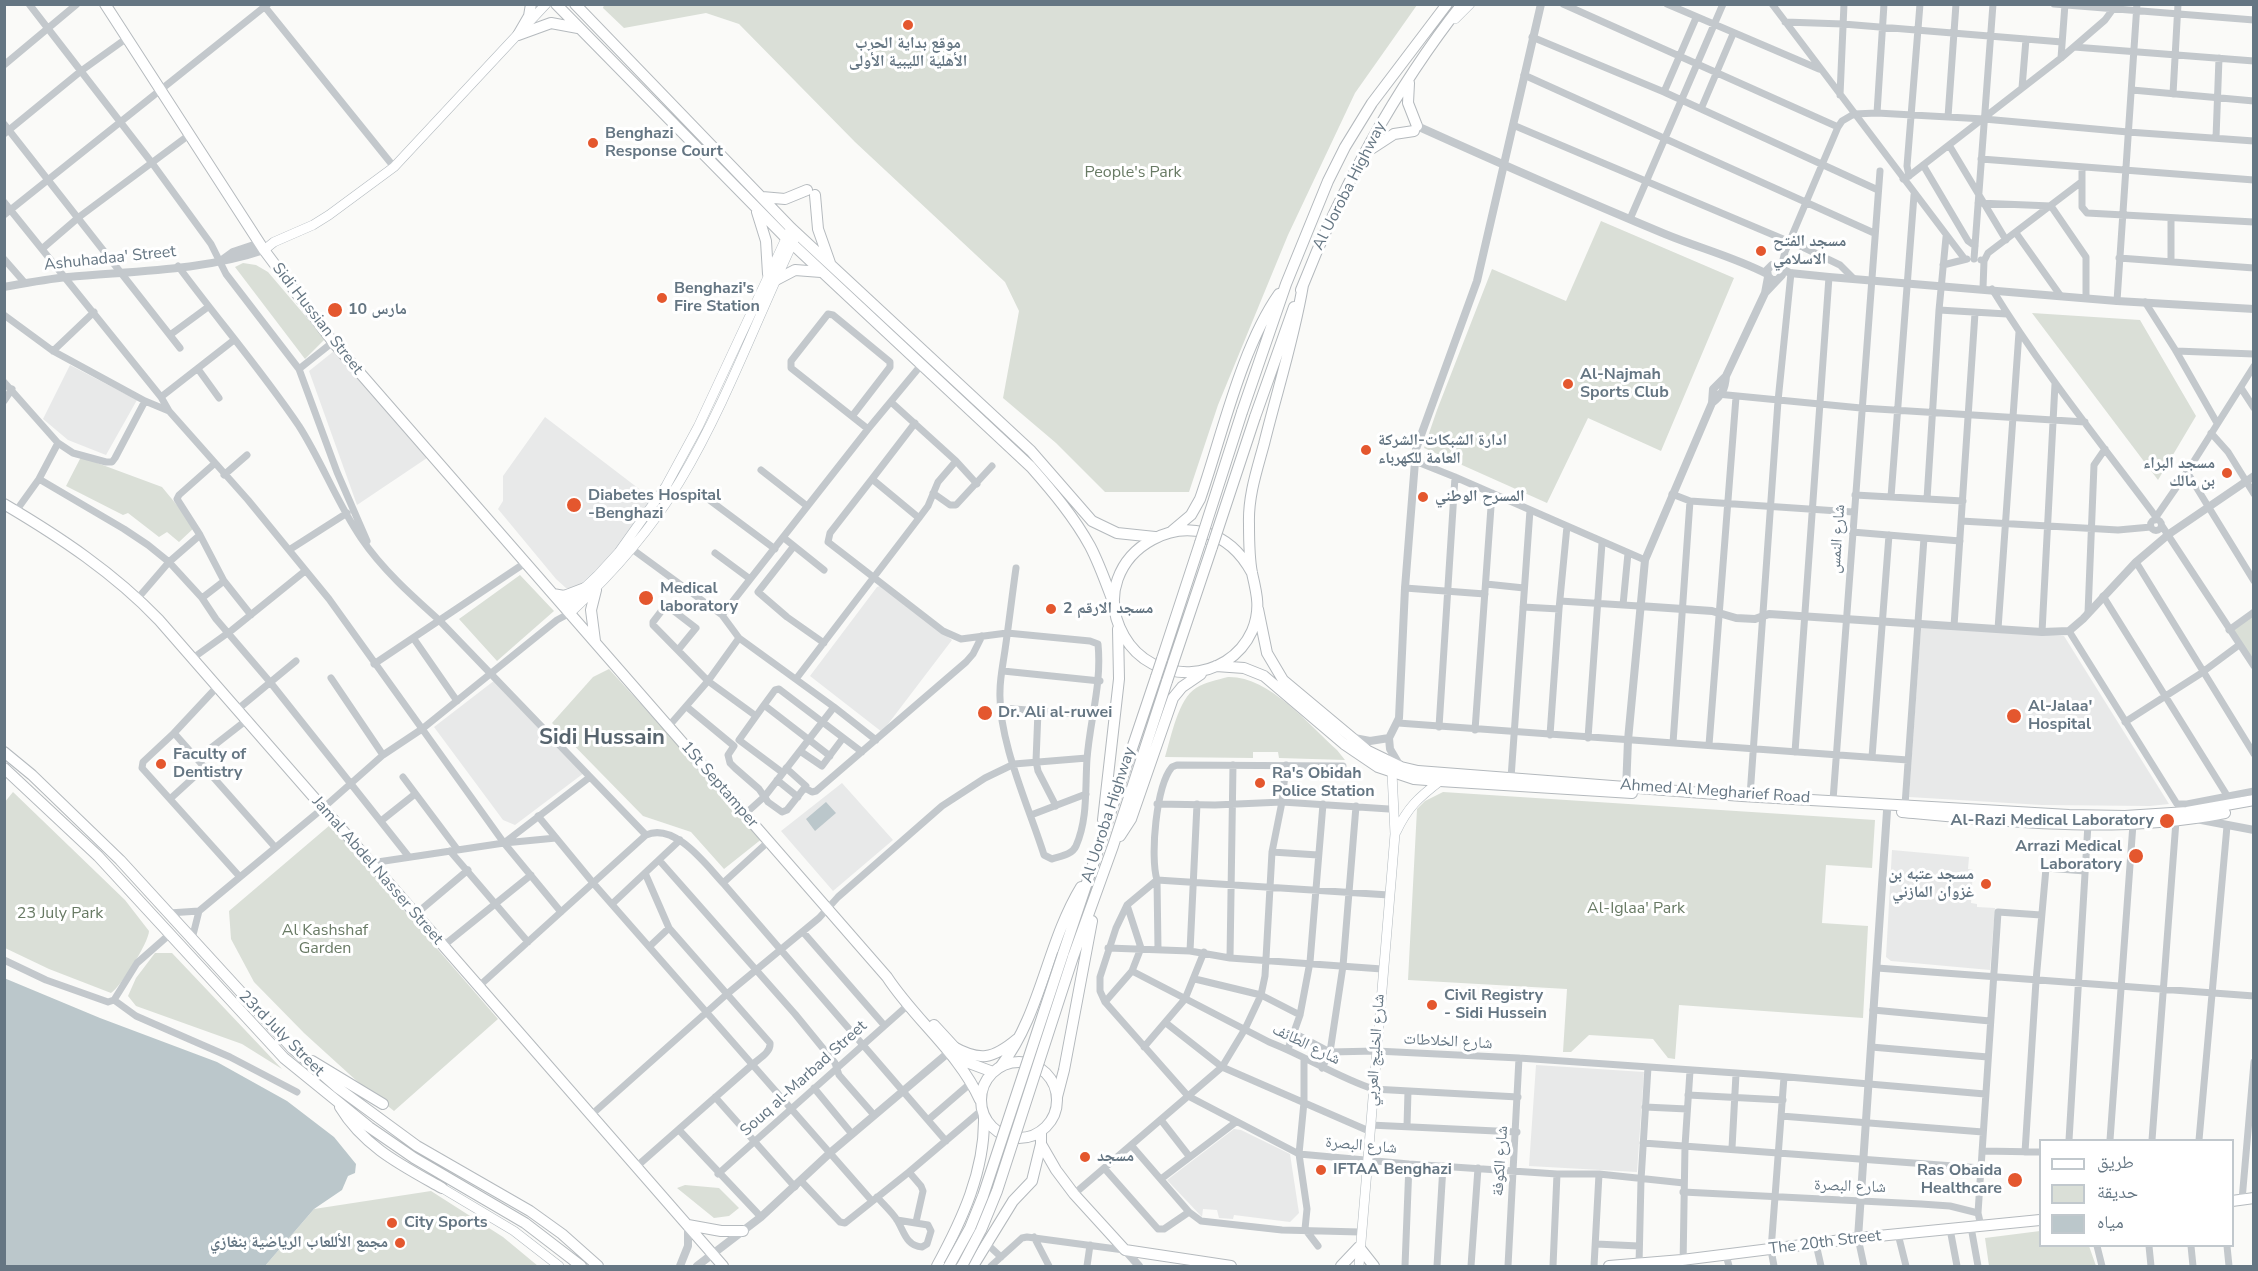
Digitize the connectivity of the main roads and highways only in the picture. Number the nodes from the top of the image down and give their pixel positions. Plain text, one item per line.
1 (105, 4) edge
2 (531, 4) edge
3 (546, 4) edge
4 (556, 4) edge
5 (575, 4) edge
6 (582, 4) edge
7 (1438, 4) edge
8 (1447, 4) edge
9 (1462, 4) edge
10 (1470, 4) edge
11 (1436, 18) junction
12 (588, 19) junction
13 (1446, 26) junction
14 (579, 28) junction
15 (518, 35) junction
16 (1410, 79) junction
17 (1364, 159) junction
18 (762, 197) junction
19 (756, 209) junction
20 (791, 236) junction
21 (262, 246) junction
22 (831, 266) junction
23 (821, 272) junction
24 (771, 278) junction
25 (1286, 284) junction
26 (1303, 285) junction
27 (4, 504) edge
28 (1171, 532) junction
29 (1155, 537) junction
30 (1252, 573) junction
31 (590, 589) junction
32 (553, 594) junction
33 (1115, 607) junction
34 (1258, 609) junction
35 (567, 610) junction
36 (1118, 623) junction
37 (595, 641) junction
38 (1167, 661) junction
39 (1212, 668) junction
40 (1161, 679) junction
41 (4, 752) edge
42 (4, 768) edge
43 (1397, 770) junction
44 (32, 775) junction
45 (1440, 782) junction
46 (24, 784) junction
47 (1626, 789) junction
48 (2253, 800) edge
49 (2253, 808) edge
50 (1984, 815) junction
51 (1395, 834) junction
52 (1099, 845) junction
53 (1113, 846) junction
54 (1092, 868) junction
55 (1101, 876) junction
56 (1068, 956) junction
57 (887, 977) junction
58 (1022, 1034) junction
59 (950, 1050) junction
60 (300, 1055) junction
61 (997, 1069) junction
62 (1057, 1097) junction
63 (337, 1102) junction
64 (383, 1104) dead end
65 (982, 1109) junction
66 (1041, 1131) junction
67 (1041, 1144) junction
68 (442, 1188) joint
69 (2253, 1198) edge
70 (2237, 1200) edge
71 (2039, 1220) edge
72 (688, 1225) junction
73 (743, 1231) road end
74 (1359, 1247) junction
75 (1682, 1263) edge
76 (1639, 1265) edge
77 (559, 1266) edge
78 (581, 1266) edge
79 (598, 1266) edge
80 (723, 1266) edge
81 (937, 1266) edge
82 (949, 1266) edge
83 (962, 1266) edge
84 (973, 1266) edge
85 (1231, 1266) edge
86 (1341, 1266) edge
87 (1359, 1266) edge
88 (1374, 1266) edge
89 (1609, 1266) edge

1 - 21 main road, Sidi Hussian Street
2 - 15 main road
3 - 15 main road
4 - 14 main road
5 - 12 main road
6 - 12 main road
7 - 11 main road
8 - 11 main road, Al Uoroba Highway
9 - 13 main road, Al Uoroba Highway
10 - 13 main road
11 - 25 main road, Al Uoroba Highway
12 - 18 main road
13 - 16 main road, Al Uoroba Highway
14 - 15 main road
14 - 19 main road
15 - 21 main road
16 - 17 main road, Al Uoroba Highway
16 - 17 main road
17 - 26 main road, Al Uoroba Highway
18 - 20 main road
18 - 22 main road
19 - 20 main road
19 - 24 main road
20 - 22 main road
20 - 23 main road
20 - 24 main road
21 - 32 main road, Sidi Hussian Street
22 - 29 main road
23 - 24 main road
23 - 33 main road
24 - 31 main road
24 - 31 main road
25 - 28 main road
25 - 38 main road, Al Uoroba Highway, bridge
26 - 30 main road
26 - 38 main road, Al Uoroba Highway, bridge
27 - 72 main road, Jamal Abdel Nasser Street
28 - 29 main road
28 - 30 main road
29 - 33 main road
30 - 34 main road
31 - 32 main road
31 - 35 main road
31 - 37 main road
32 - 35 main road, Sidi Hussian Street
33 - 36 main road
34 - 39 main road
34 - 43 main road, Ahmed Al Megharief Road
35 - 37 main road, 1St Septamper
36 - 39 main road
36 - 52 main road
37 - 57 main road, 1St Septamper
38 - 40 main road, bridge
39 - 43 main road, Ahmed Al Megharief Road
39 - 53 main road
40 - 52 main road, Al Uoroba Highway
40 - 53 main road, Al Uoroba Highway
41 - 44 main road, 23rd July Street
42 - 46 main road, 23rd July Street
43 - 45 main road, Ahmed Al Megharief Road
43 - 47 main road, Ahmed Al Megharief Road
43 - 51 main road, شارع الخليج العربي
44 - 46 main road
44 - 60 main road, 23rd July Street
45 - 47 main road, Ahmed Al Megharief Road
45 - 51 main road, شارع الخليج العربي
46 - 63 main road, 23rd July Street
47 - 50 main road, Ahmed Al Megharief Road
47 - 50 main road, Ahmed Al Megharief Road
48 - 50 main road, Ahmed Al Megharief Road
49 - 50 main road, Ahmed Al Megharief Road
51 - 74 main road, شارع الخليج العربي
52 - 54 main road, Al Uoroba Highway
53 - 55 main road, Al Uoroba Highway
54 - 56 main road, Al Uoroba Highway
54 - 58 main road
55 - 56 main road, Al Uoroba Highway
55 - 62 main road
56 - 82 main road, bridge
56 - 83 main road, bridge
57 - 59 main road
57 - 59 main road
58 - 59 main road
58 - 61 main road
59 - 61 main road
59 - 65 main road
60 - 64 main road
60 - 79 main road, 23rd July Street
61 - 62 main road
61 - 65 main road
62 - 66 main road
63 - 68 main road
63 - 78 main road, 23rd July Street
65 - 66 main road
65 - 81 main road
66 - 67 main road
67 - 84 main road
67 - 85 main road
68 - 77 main road
69 - 70 main road
71 - 75 main road, The 20th Street
72 - 73 main road
72 - 80 main road, Jamal Abdel Nasser Street
74 - 86 main road
74 - 87 main road, شارع الخليج العربي
74 - 88 main road
75 - 76 main road, The 20th Street
76 - 89 main road, The 20th Street

